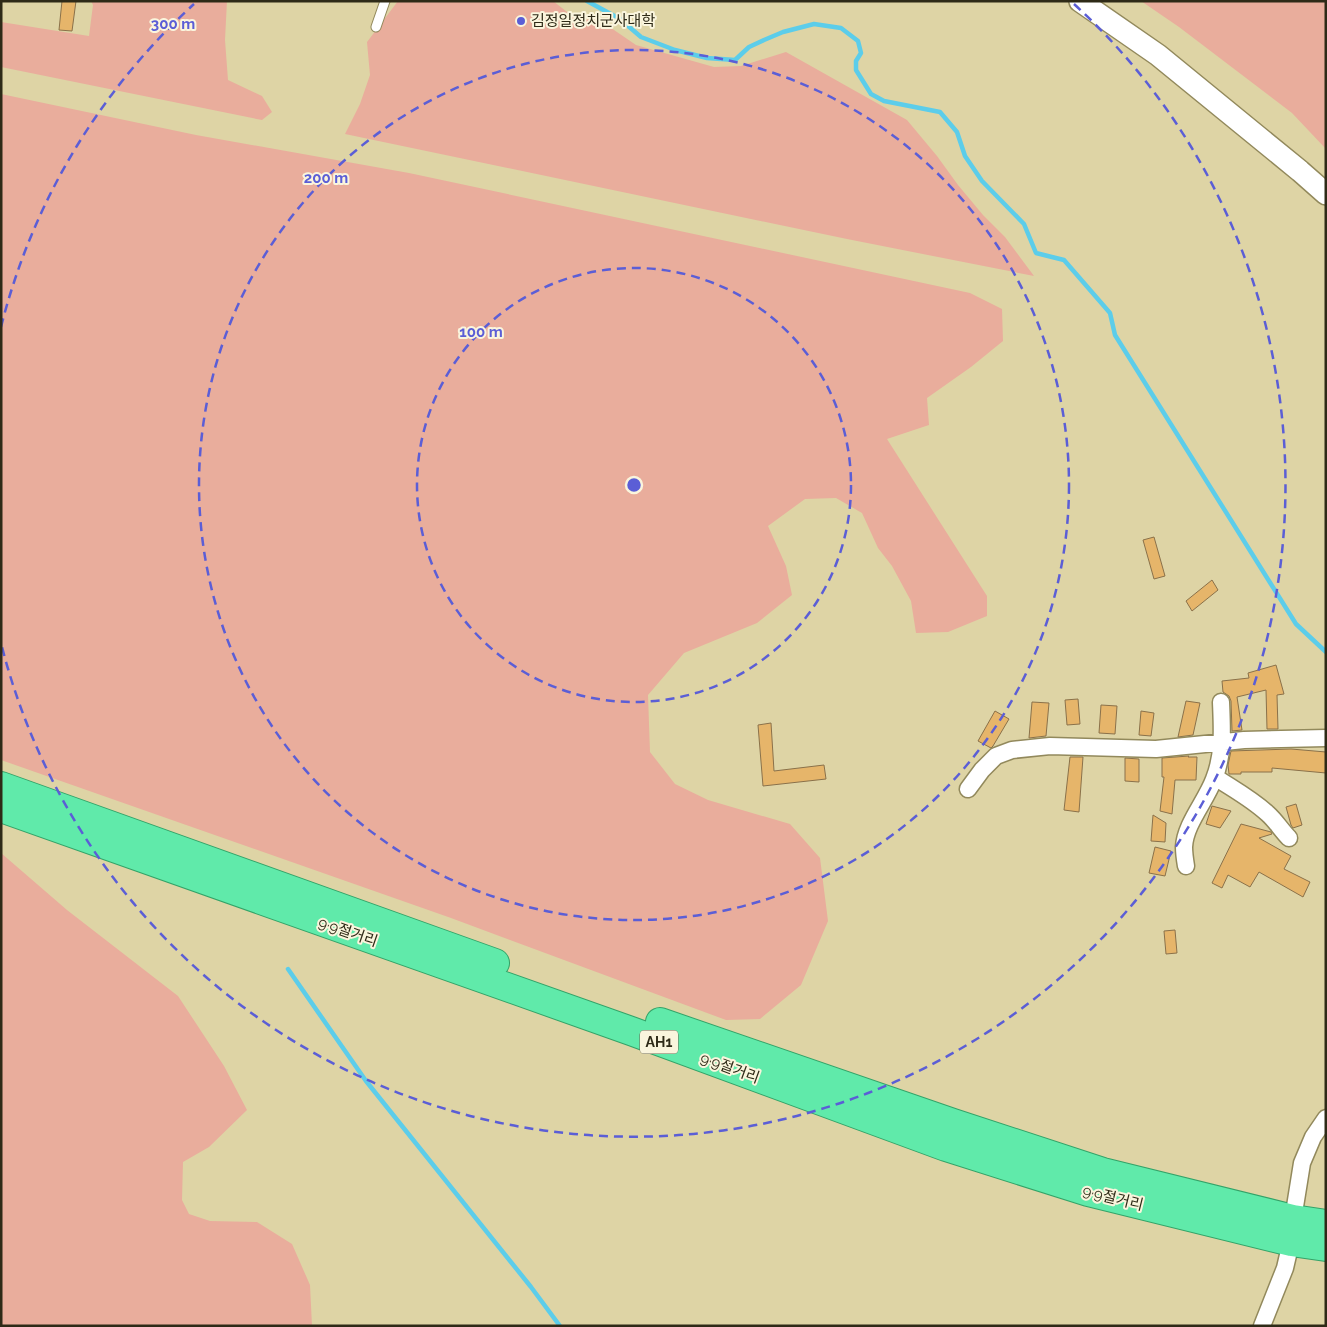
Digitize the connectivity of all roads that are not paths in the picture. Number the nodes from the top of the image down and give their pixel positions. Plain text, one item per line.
1 (385, 1) edge
2 (1082, 2) edge
3 (376, 27) dead end
4 (1326, 194) edge
5 (1221, 702) dead end
6 (1326, 738) edge
7 (1222, 742) junction
8 (1215, 777) junction
9 (1, 786) edge
10 (968, 789) dead end
11 (1, 808) edge
12 (1289, 838) dead end
13 (1186, 866) dead end
14 (1326, 1118) edge
15 (1326, 1224) edge
16 (1292, 1231) junction
17 (1326, 1247) edge
18 (1262, 1326) edge

1 - 3 lane
2 - 4 street
5 - 7 street
6 - 7 street
7 - 8 street
7 - 10 street
8 - 12 street
8 - 13 street
9 - 16 highway, 9·9절거리 / AH1
11 - 16 highway, 9·9절거리 / AH1
14 - 16 street
15 - 16 highway, 9·9절거리 / AH1
16 - 17 highway, 9·9절거리 / AH1
16 - 18 street

